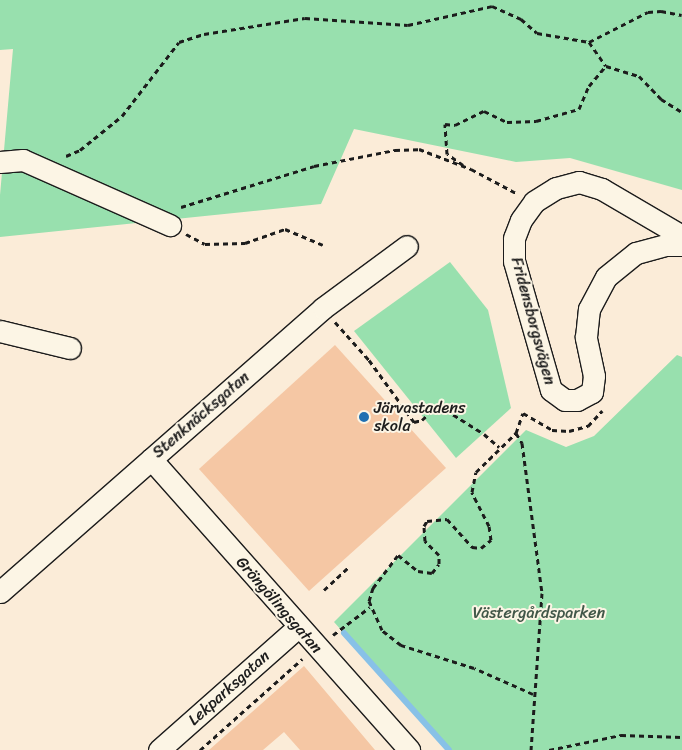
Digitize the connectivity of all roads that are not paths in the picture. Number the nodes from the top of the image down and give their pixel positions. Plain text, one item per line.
1 (0, 162) edge
2 (171, 216) road end
3 (682, 236) edge
4 (682, 245) edge
5 (407, 246) dead end
6 (0, 331) edge
7 (70, 348) dead end
8 (151, 459) junction
9 (0, 592) edge
10 (298, 627) junction
11 (159, 750) edge
12 (409, 750) edge

1 - 2 street
3 - 4 street, Fridensborgsvägen
5 - 8 street, Stenknäcksgatan
6 - 7 street
8 - 9 street, Stenknäcksgatan
8 - 10 street, Gröngölingsgatan
10 - 11 street, Lekparksgatan
10 - 12 street, Gröngölingsgatan

